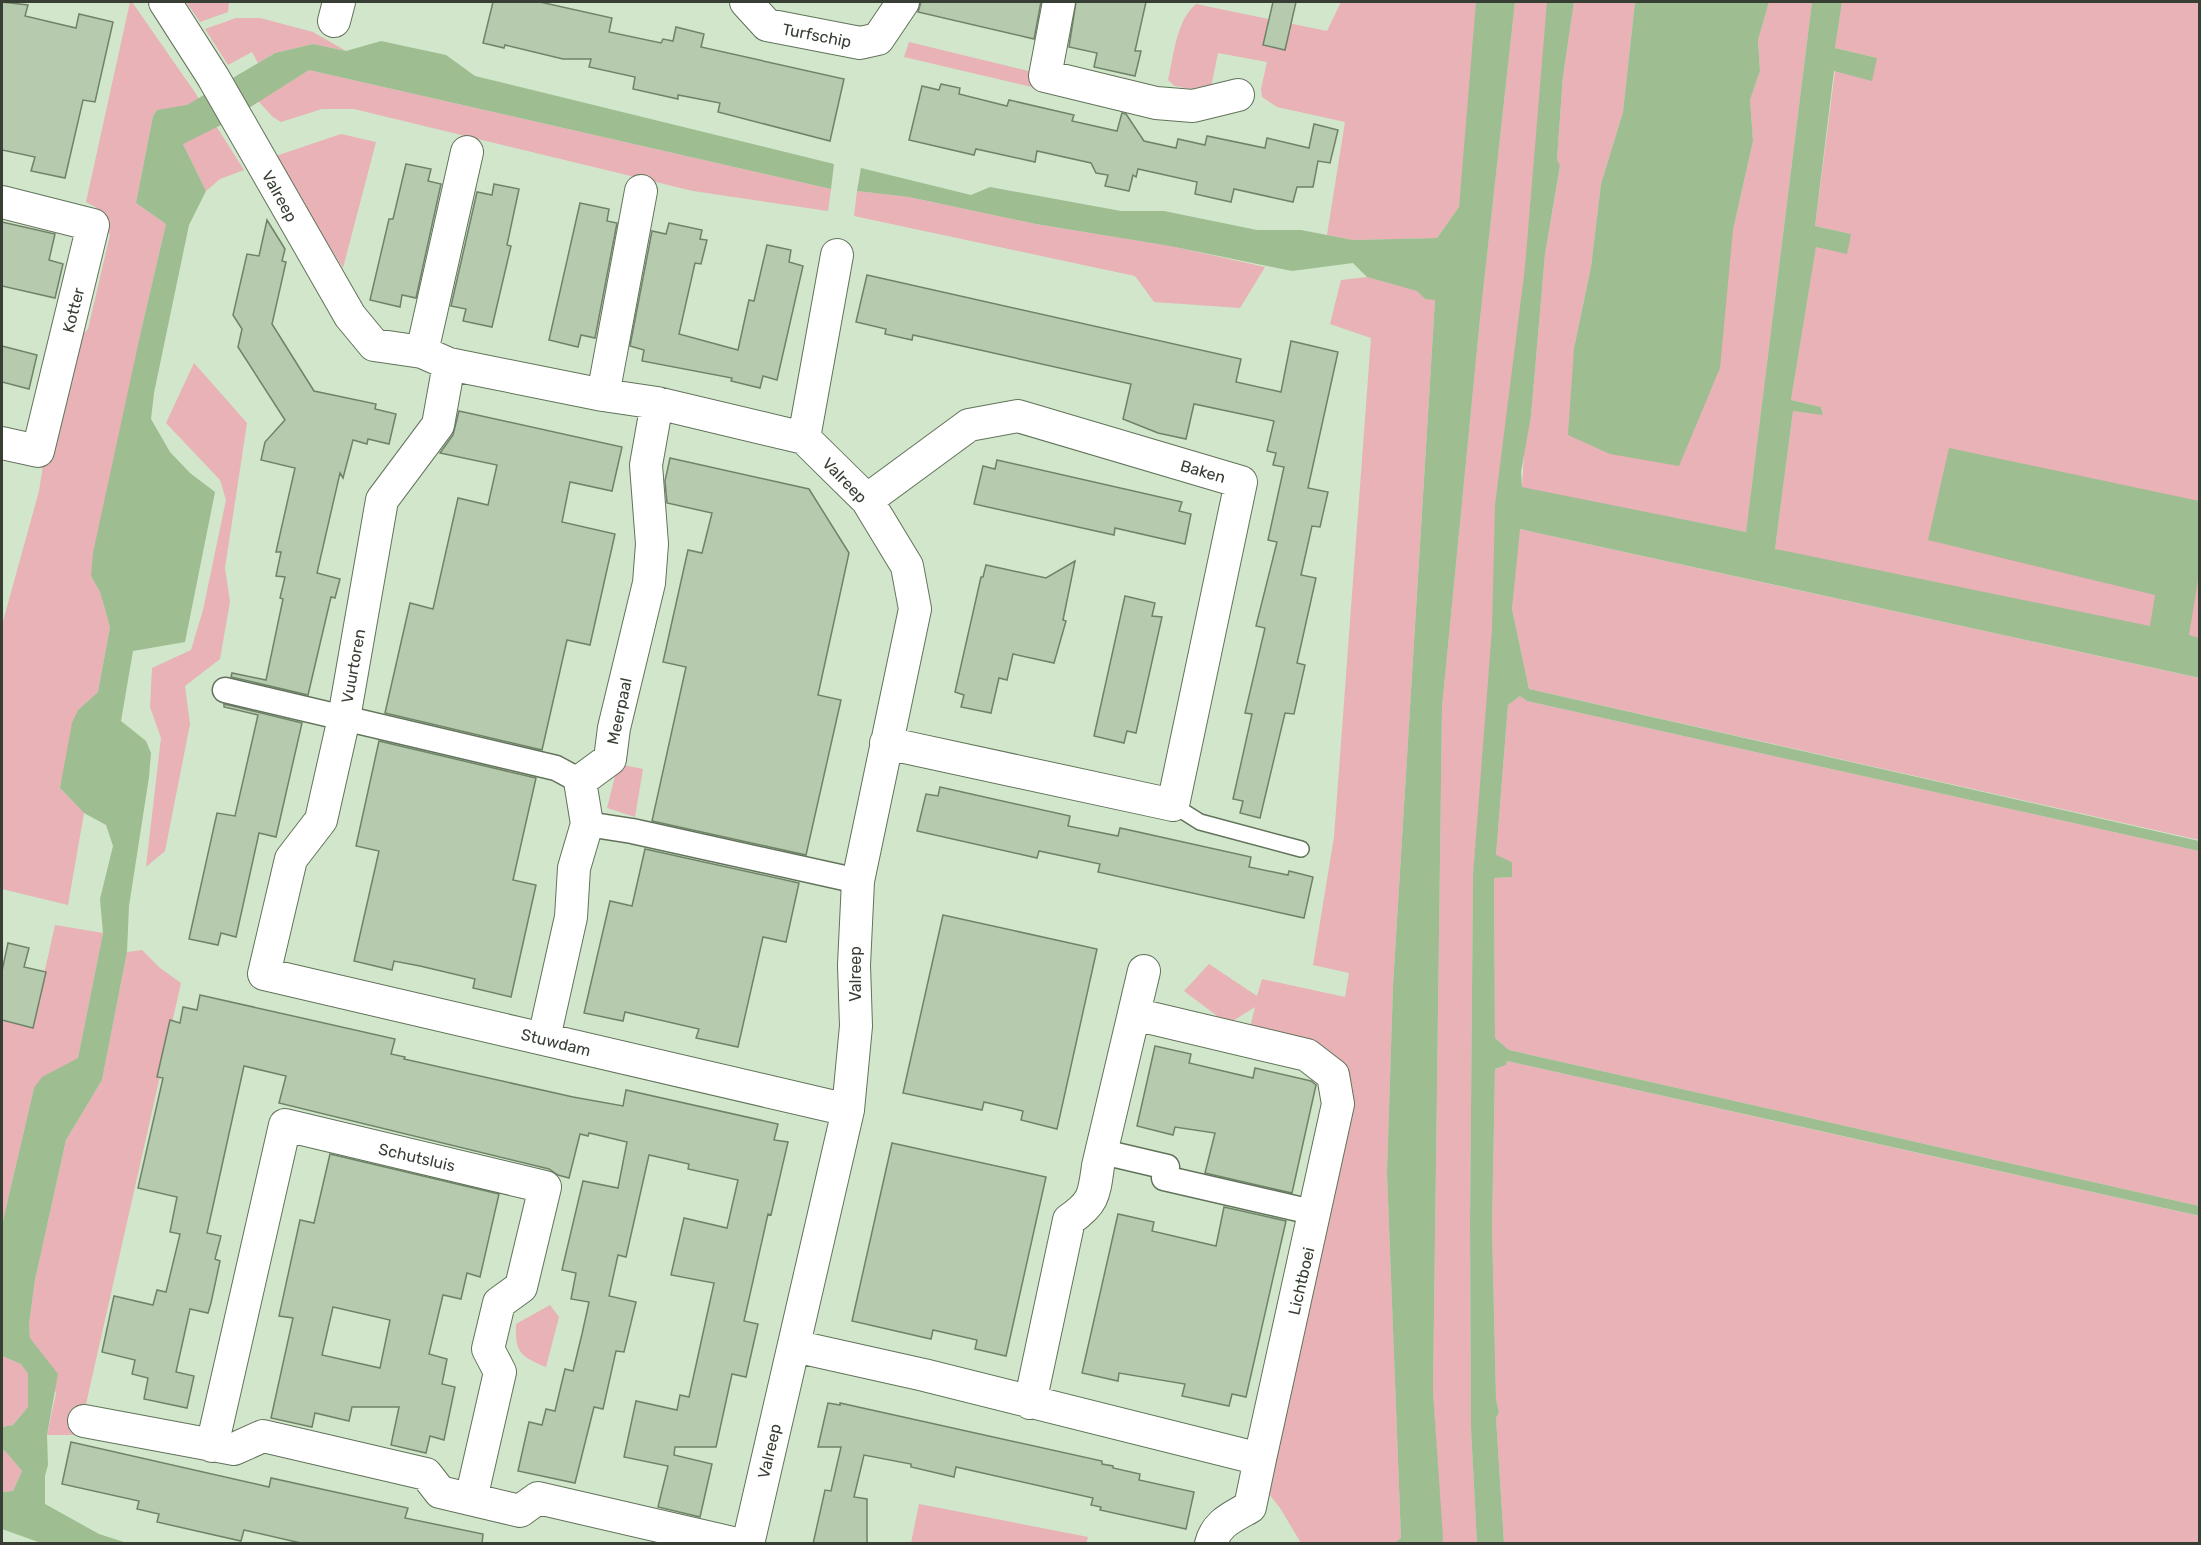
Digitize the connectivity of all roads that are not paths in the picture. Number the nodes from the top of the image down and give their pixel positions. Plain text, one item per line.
1 (165, 2) edge
2 (903, 2) edge
3 (1059, 2) edge
4 (752, 4) edge
5 (1238, 95) dead end
6 (467, 152) dead end
7 (641, 190) dead end
8 (2, 202) edge
9 (837, 255) dead end
10 (435, 358) junction
11 (603, 395) junction
12 (657, 403) junction
13 (804, 438) junction
14 (2, 442) edge
15 (867, 500) junction
16 (225, 690) dead end
17 (344, 718) junction
18 (886, 743) junction
19 (580, 781) junction
20 (1173, 805) junction
21 (587, 824) junction
22 (1301, 849) dead end
23 (858, 880) junction
24 (1144, 971) dead end
25 (264, 974) joint
26 (1134, 1014) junction
27 (544, 1038) junction
28 (848, 1110) junction
29 (1103, 1152) junction
30 (1316, 1214) junction
31 (794, 1346) junction
32 (1029, 1402) junction
33 (84, 1421) dead end
34 (212, 1446) junction
35 (1260, 1459) junction
36 (471, 1499) junction
37 (737, 1544) edge
38 (748, 1544) edge
39 (1211, 1544) edge

1 - 10 street, Valreep
2 - 4 street, Turfschip
3 - 5 street
6 - 10 street
7 - 11 street
8 - 14 street, Kotter
9 - 13 street
10 - 11 street, Valreep
10 - 17 street, Vuurtoren
11 - 12 street, Valreep
12 - 13 street, Valreep
12 - 19 street, Meerpaal
13 - 15 street, Valreep
15 - 18 street, Valreep
15 - 20 street, Baken
16 - 17 street
17 - 19 street
17 - 25 street, Vuurtoren
18 - 20 street
18 - 23 street, Valreep
19 - 21 street
20 - 22 lane
21 - 23 street
21 - 27 street
23 - 28 street, Valreep
24 - 26 street
25 - 27 street, Stuwdam
26 - 29 street
26 - 30 street, Lichtboei
27 - 28 street, Stuwdam
28 - 31 street, Valreep
29 - 30 street
29 - 32 street
30 - 35 street, Lichtboei
31 - 32 street
31 - 38 street, Valreep
32 - 35 street
33 - 34 street
34 - 36 street
34 - 36 street, Schutsluis
35 - 39 street, Lichtboei
36 - 37 street

